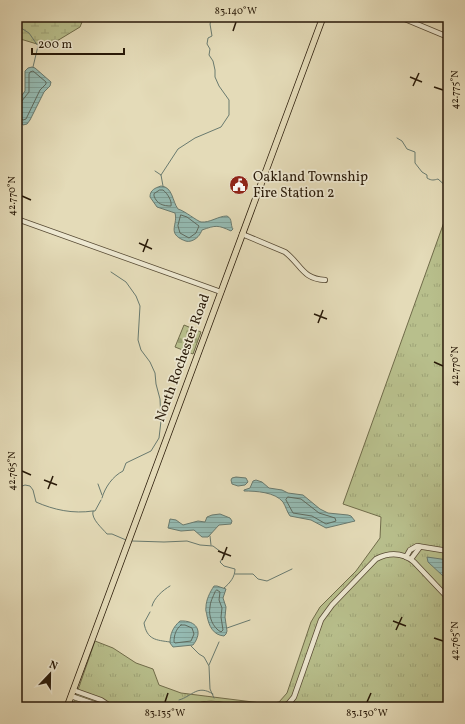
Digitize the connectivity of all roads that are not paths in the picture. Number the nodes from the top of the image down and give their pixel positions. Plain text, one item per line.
1 (323, 17) edge
2 (400, 17) edge
3 (448, 37) edge
4 (17, 219) edge
5 (242, 234) junction
6 (325, 280) dead end
7 (221, 292) junction
8 (420, 547) junction
9 (448, 551) edge
10 (406, 557) junction
11 (411, 559) junction
12 (448, 598) edge
13 (72, 693) junction
14 (67, 707) edge
15 (112, 707) edge
16 (195, 707) edge
17 (236, 707) edge
18 (283, 707) edge

1 - 5 main road, North Rochester Road
2 - 3 street
4 - 7 street
5 - 6 street
5 - 7 main road, North Rochester Road
7 - 13 main road, North Rochester Road
8 - 9 street
8 - 10 street
8 - 11 street
10 - 11 street
10 - 18 street
11 - 12 street
13 - 14 main road, North Rochester Road
13 - 15 street
16 - 17 street

